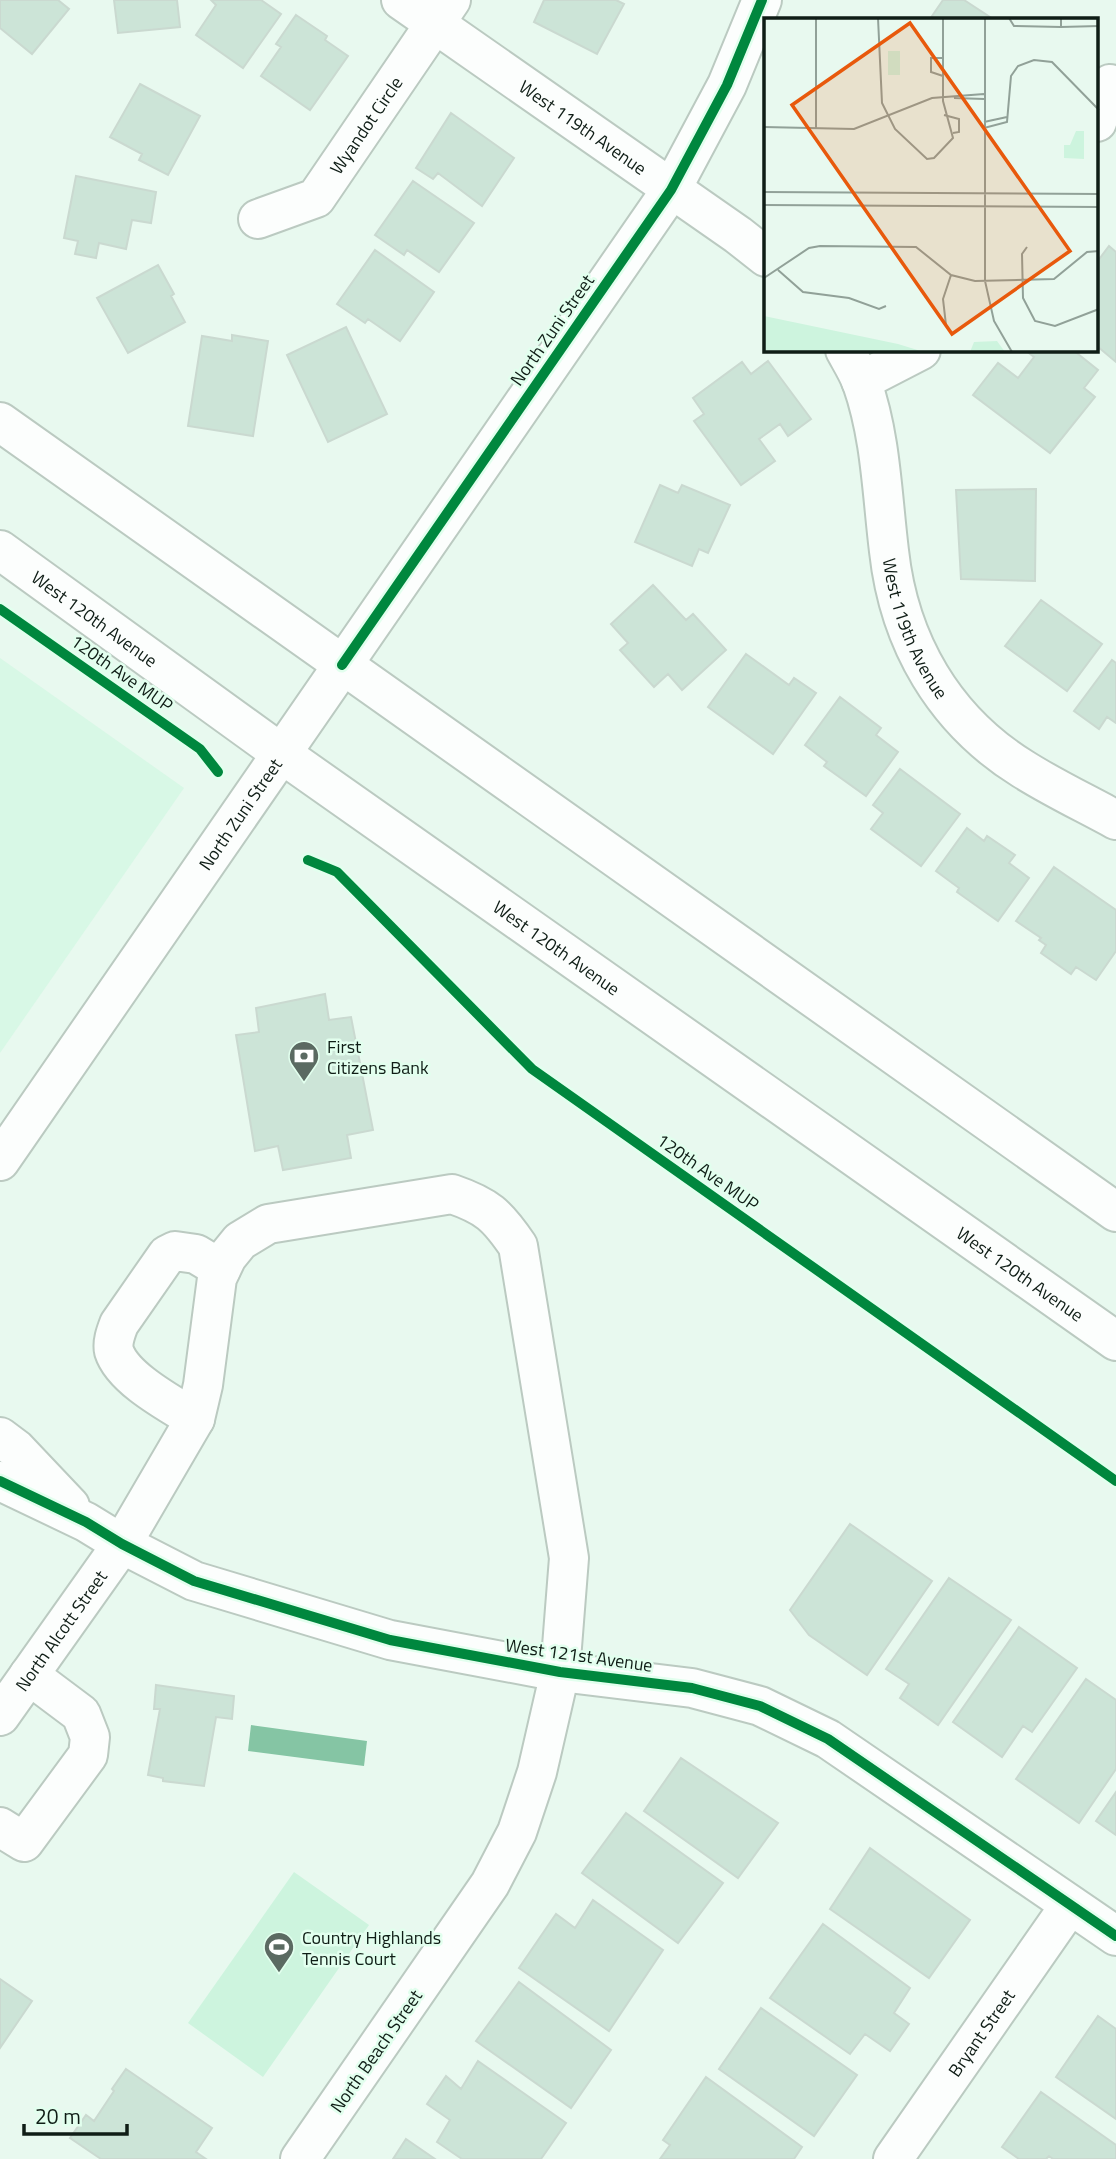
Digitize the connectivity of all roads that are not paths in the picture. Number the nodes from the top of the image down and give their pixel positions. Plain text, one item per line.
1 (401, 0) edge
2 (762, 0) edge
3 (443, 12) edge
4 (1110, 84) dead end
5 (1098, 119) edge
6 (671, 190) junction
7 (258, 219) dead end
8 (764, 255) edge
9 (912, 352) edge
10 (853, 366) edge
11 (0, 422) edge
12 (0, 550) edge
13 (342, 665) junction
14 (282, 754) junction
15 (1116, 820) edge
16 (0, 1161) edge
17 (1116, 1212) edge
18 (221, 1269) junction
19 (1116, 1341) edge
20 (195, 1419) junction
21 (0, 1437) edge
22 (0, 1481) edge
23 (86, 1522) junction
24 (122, 1544) junction
25 (560, 1672) junction
26 (29, 1675) junction
27 (0, 1716) edge
28 (0, 1827) edge
29 (1070, 1905) junction
30 (1116, 1936) edge
31 (300, 2159) edge
32 (893, 2159) edge

1 - 3 street, West 119th Avenue
2 - 6 street, North Zuni Street
3 - 6 street, West 119th Avenue
3 - 7 street, Wyandot Circle
4 - 5 street
6 - 8 street, West 119th Avenue
6 - 13 street, North Zuni Street
9 - 10 street
10 - 15 street, West 119th Avenue
11 - 13 street
12 - 14 street, West 120th Avenue
13 - 14 street, North Zuni Street
13 - 17 street
14 - 16 street, North Zuni Street
14 - 19 street, West 120th Avenue
18 - 20 street, North Alcott Street
18 - 20 street
18 - 25 street, North Beach Street
20 - 24 street, North Alcott Street
21 - 23 street, West 121st Avenue
22 - 23 street, West 121st Avenue
23 - 24 street, West 121st Avenue
24 - 25 street, West 121st Avenue
24 - 26 street, North Alcott Street
25 - 29 street, West 121st Avenue
25 - 31 street, North Beach Street
26 - 27 street, North Alcott Street
26 - 28 street
29 - 30 street, West 121st Avenue
29 - 32 street, Bryant Street

